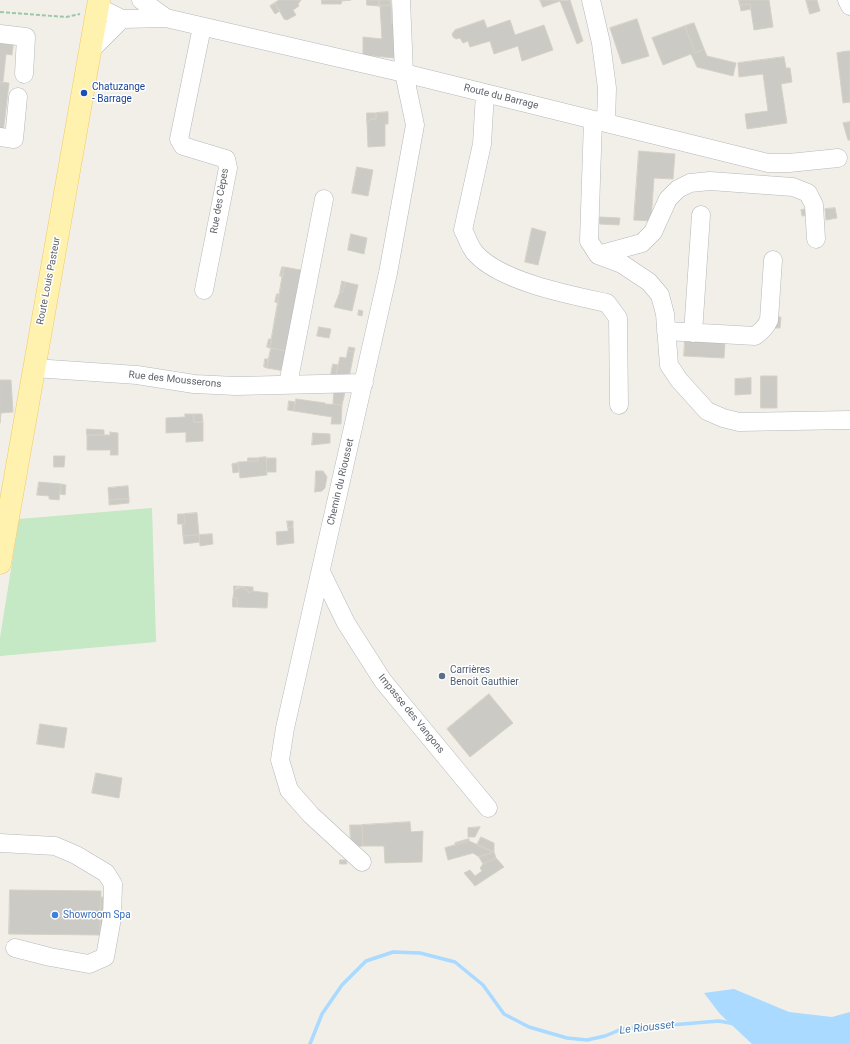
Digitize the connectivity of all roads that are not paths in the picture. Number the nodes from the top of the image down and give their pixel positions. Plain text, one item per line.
1 (141, 0) edge
2 (401, 0) edge
3 (591, 0) edge
4 (847, 0) edge
5 (850, 6) edge
6 (98, 7) edge
7 (122, 18) junction
8 (166, 18) junction
9 (202, 26) junction
10 (0, 34) edge
11 (91, 50) junction
12 (404, 73) junction
13 (24, 74) dead end
14 (485, 93) junction
15 (18, 97) dead end
16 (600, 121) junction
17 (0, 137) edge
18 (838, 158) dead end
19 (324, 199) dead end
20 (701, 215) dead end
21 (816, 239) dead end
22 (598, 255) junction
23 (773, 260) dead end
24 (204, 290) dead end
25 (666, 330) junction
26 (694, 333) junction
27 (34, 368) junction
28 (364, 383) junction
29 (288, 384) junction
30 (619, 405) dead end
31 (850, 420) edge
32 (0, 563) edge
33 (321, 572) junction
34 (488, 808) dead end
35 (0, 843) edge
36 (362, 862) dead end
37 (14, 948) dead end

1 - 8 street, Route du Barrage
2 - 12 street, Chemin du Riousset
3 - 16 street
4 - 5 street
6 - 7 street, Route du Barrage
6 - 11 main road, Route Louis Pasteur
7 - 8 street, Route du Barrage
7 - 11 street
8 - 9 street, Route du Barrage
9 - 12 street, Route du Barrage
9 - 24 street, Rue des Cèpes
10 - 13 street
11 - 27 main road, Route Louis Pasteur
12 - 14 street, Route du Barrage
12 - 28 street, Chemin du Riousset
14 - 16 street, Route du Barrage
14 - 30 street
15 - 17 street
16 - 18 street, Route du Barrage
16 - 22 street
19 - 29 street
20 - 26 street
21 - 22 street
22 - 25 street
23 - 26 street
25 - 26 street
25 - 31 street
27 - 29 street, Rue des Mousserons
27 - 32 main road, Route Louis Pasteur
28 - 29 street, Rue des Mousserons
28 - 33 street, Chemin du Riousset
33 - 34 street, Impasse des Vangons
33 - 36 street, Chemin du Riousset
35 - 37 street

